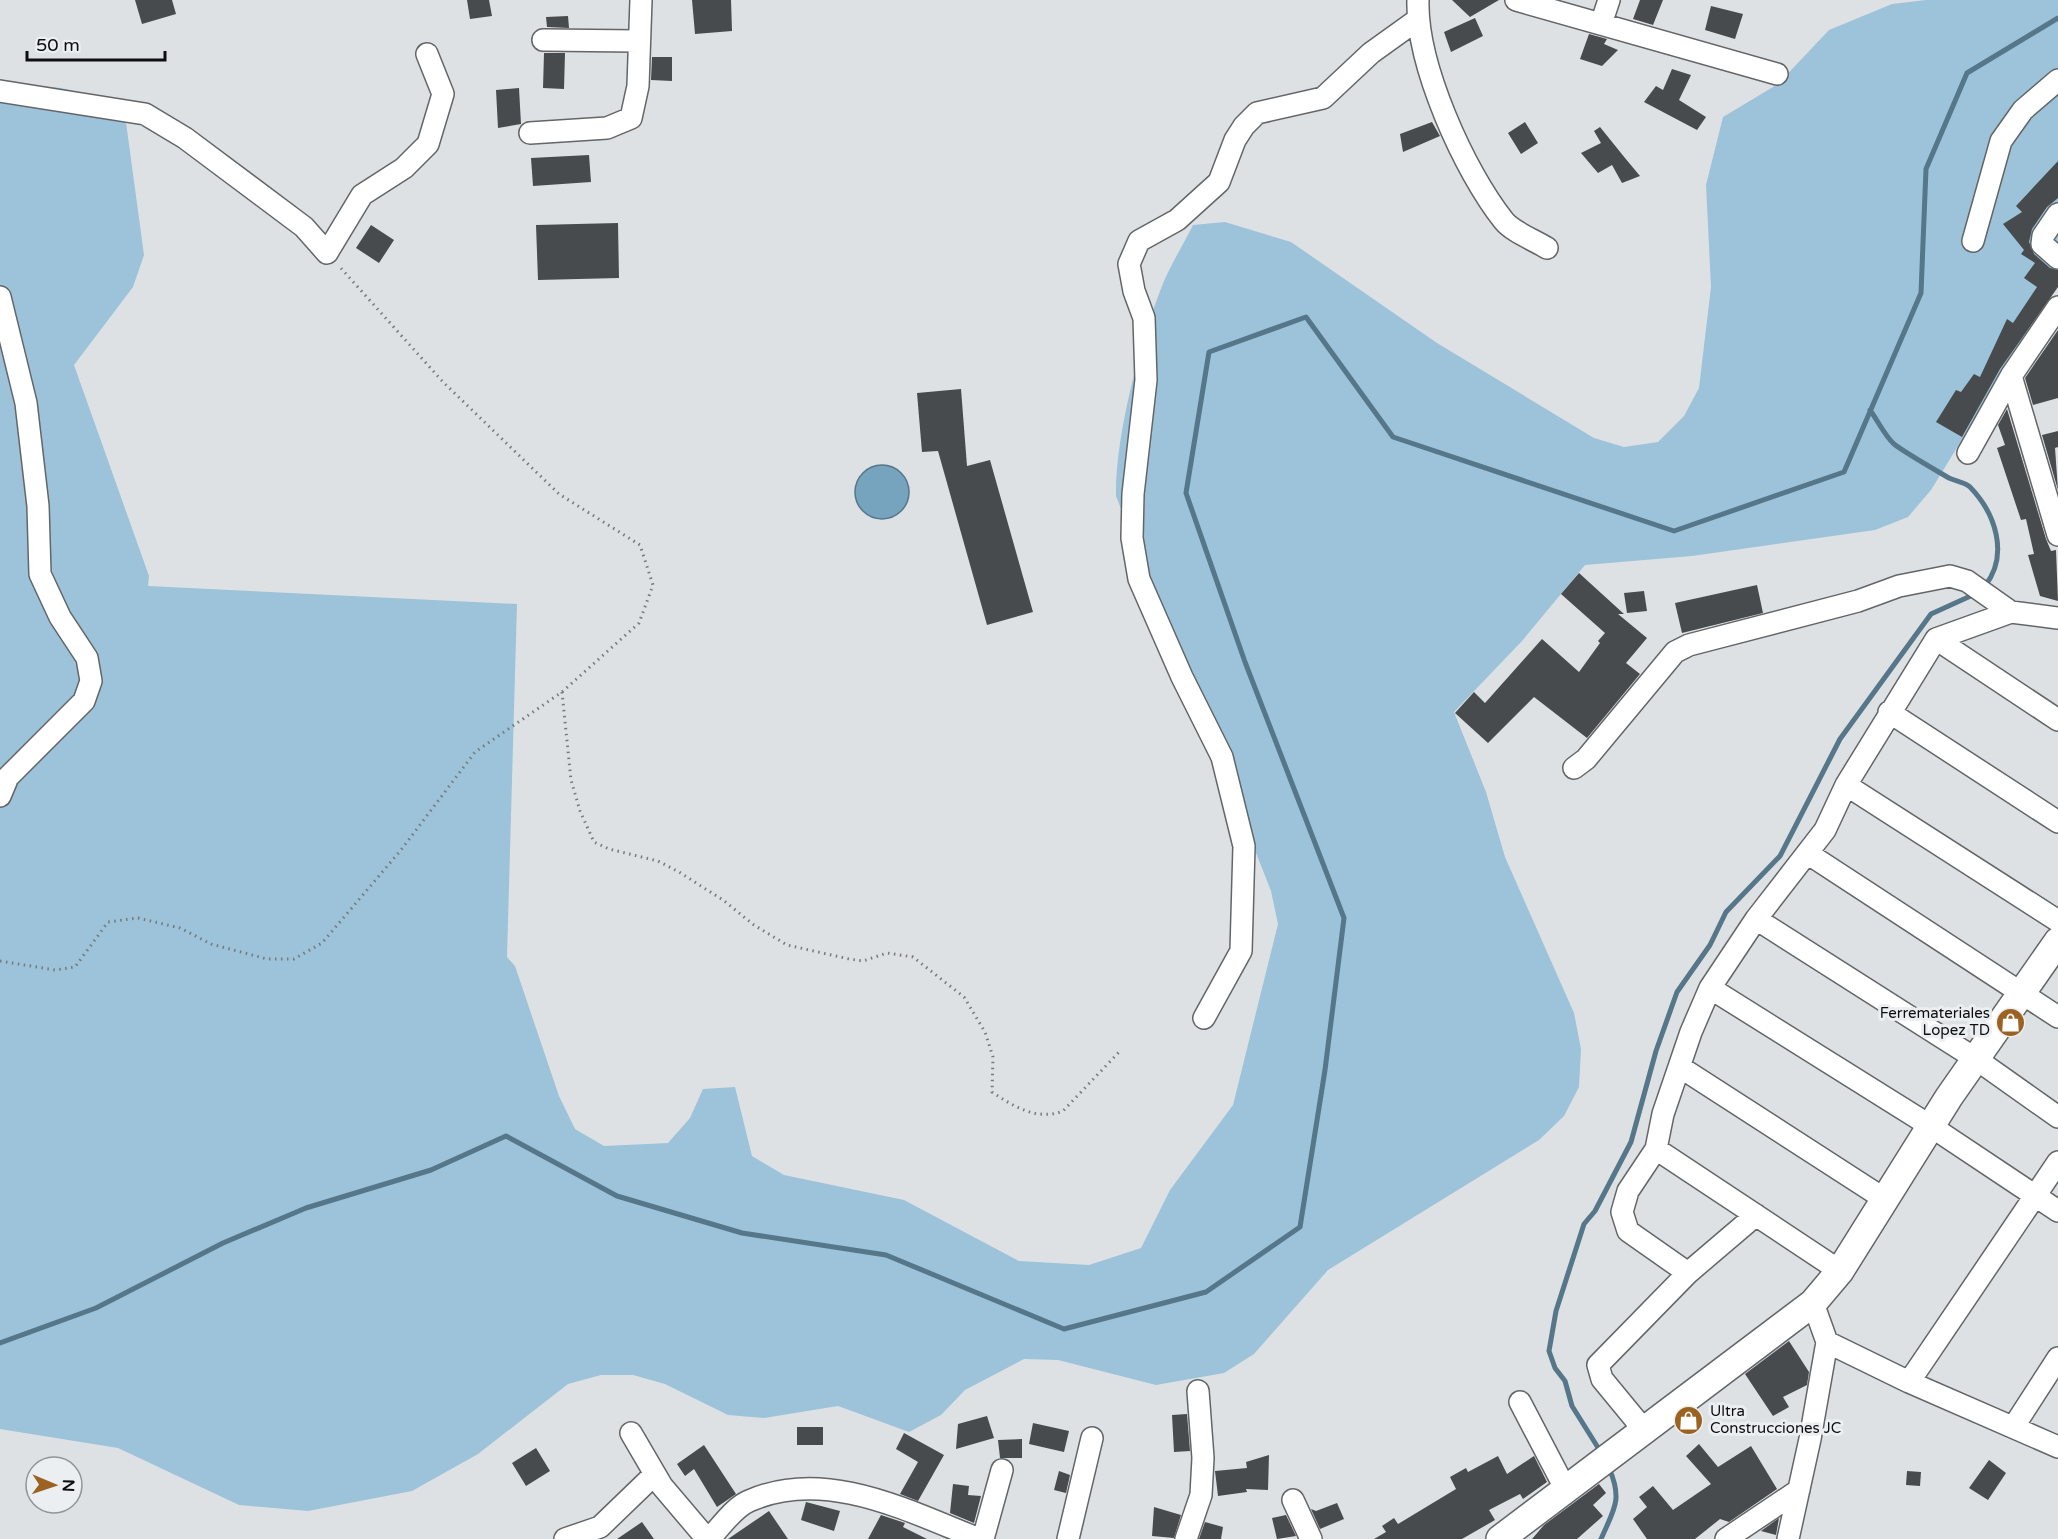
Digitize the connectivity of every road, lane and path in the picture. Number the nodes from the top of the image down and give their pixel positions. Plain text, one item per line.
1 (641, 0) edge
2 (1516, 0) edge
3 (1609, 0) edge
4 (1418, 10) edge
5 (1601, 24) junction
6 (543, 40) dead end
7 (638, 41) junction
8 (427, 54) dead end
9 (1777, 74) dead end
10 (2058, 80) edge
11 (0, 91) edge
12 (530, 133) dead end
13 (2058, 214) edge
14 (1973, 241) dead end
15 (1547, 248) dead end
16 (327, 253) junction
17 (2058, 258) edge
18 (0, 297) edge
19 (2058, 307) edge
20 (2011, 376) junction
21 (1968, 453) dead end
22 (2056, 521) edge
23 (2011, 612) junction
24 (2058, 618) edge
25 (1936, 639) junction
26 (562, 692) junction
27 (1889, 712) junction
28 (2058, 720) edge
29 (1574, 768) dead end
30 (1846, 785) junction
31 (0, 796) edge
32 (2058, 822) edge
33 (1807, 853) junction
34 (1756, 919) junction
35 (2058, 921) edge
36 (2058, 942) edge
37 (0, 961) edge
38 (1710, 988) junction
39 (2021, 995) junction
40 (2058, 1017) edge
41 (1204, 1018) dead end
42 (1120, 1051) dead end
43 (1976, 1059) junction
44 (1680, 1067) junction
45 (2058, 1118) edge
46 (1932, 1127) junction
47 (1656, 1149) junction
48 (2058, 1162) edge
49 (2037, 1196) junction
50 (1887, 1200) junction
51 (2058, 1211) edge
52 (1756, 1215) junction
53 (1840, 1271) junction
54 (1688, 1273) junction
55 (1813, 1303) junction
56 (1827, 1342) junction
57 (2058, 1358) edge
58 (1909, 1382) junction
59 (1197, 1391) dead end
60 (1520, 1402) dead end
61 (2014, 1426) junction
62 (1644, 1430) junction
63 (631, 1433) dead end
64 (1092, 1438) dead end
65 (2058, 1447) edge
66 (1002, 1470) dead end
67 (655, 1474) junction
68 (1566, 1490) junction
69 (1799, 1490) junction
70 (1293, 1500) dead end
71 (565, 1539) edge
72 (708, 1539) edge
73 (981, 1539) edge
74 (1068, 1539) edge
75 (1186, 1539) edge
76 (1311, 1539) edge
77 (1500, 1539) edge
78 (1726, 1539) edge
79 (1788, 1539) edge

1 - 7 street
2 - 5 street
3 - 5 street
4 - 15 street
4 - 41 street
5 - 9 street
6 - 7 street
7 - 12 street
8 - 16 street
10 - 14 street
11 - 16 street
13 - 17 street
16 - 26 path
18 - 31 street
19 - 20 street
20 - 21 street
20 - 22 street
23 - 24 street
23 - 25 street
23 - 29 street
25 - 27 street
25 - 28 street
26 - 37 path
26 - 42 path
27 - 30 street
27 - 32 street
30 - 33 street
30 - 35 street
33 - 34 street
33 - 39 street
34 - 38 street
34 - 43 street
36 - 39 main road
38 - 44 street
38 - 46 street
39 - 40 street
39 - 43 main road
43 - 45 street
43 - 46 main road
44 - 47 street
44 - 50 street
46 - 49 street
46 - 50 main road
47 - 52 street
47 - 54 street
48 - 49 street
49 - 51 street
49 - 58 street
50 - 53 main road
52 - 53 street
52 - 54 street
53 - 55 main road
54 - 62 street
55 - 56 street
55 - 62 main road
56 - 58 street
56 - 69 street
57 - 61 street
58 - 61 street
59 - 75 street
60 - 68 street
61 - 65 street
62 - 68 main road
63 - 67 street
64 - 74 street
66 - 73 street
67 - 71 street
67 - 72 street
68 - 77 main road
69 - 78 street
69 - 79 street
70 - 76 street
72 - 73 street

